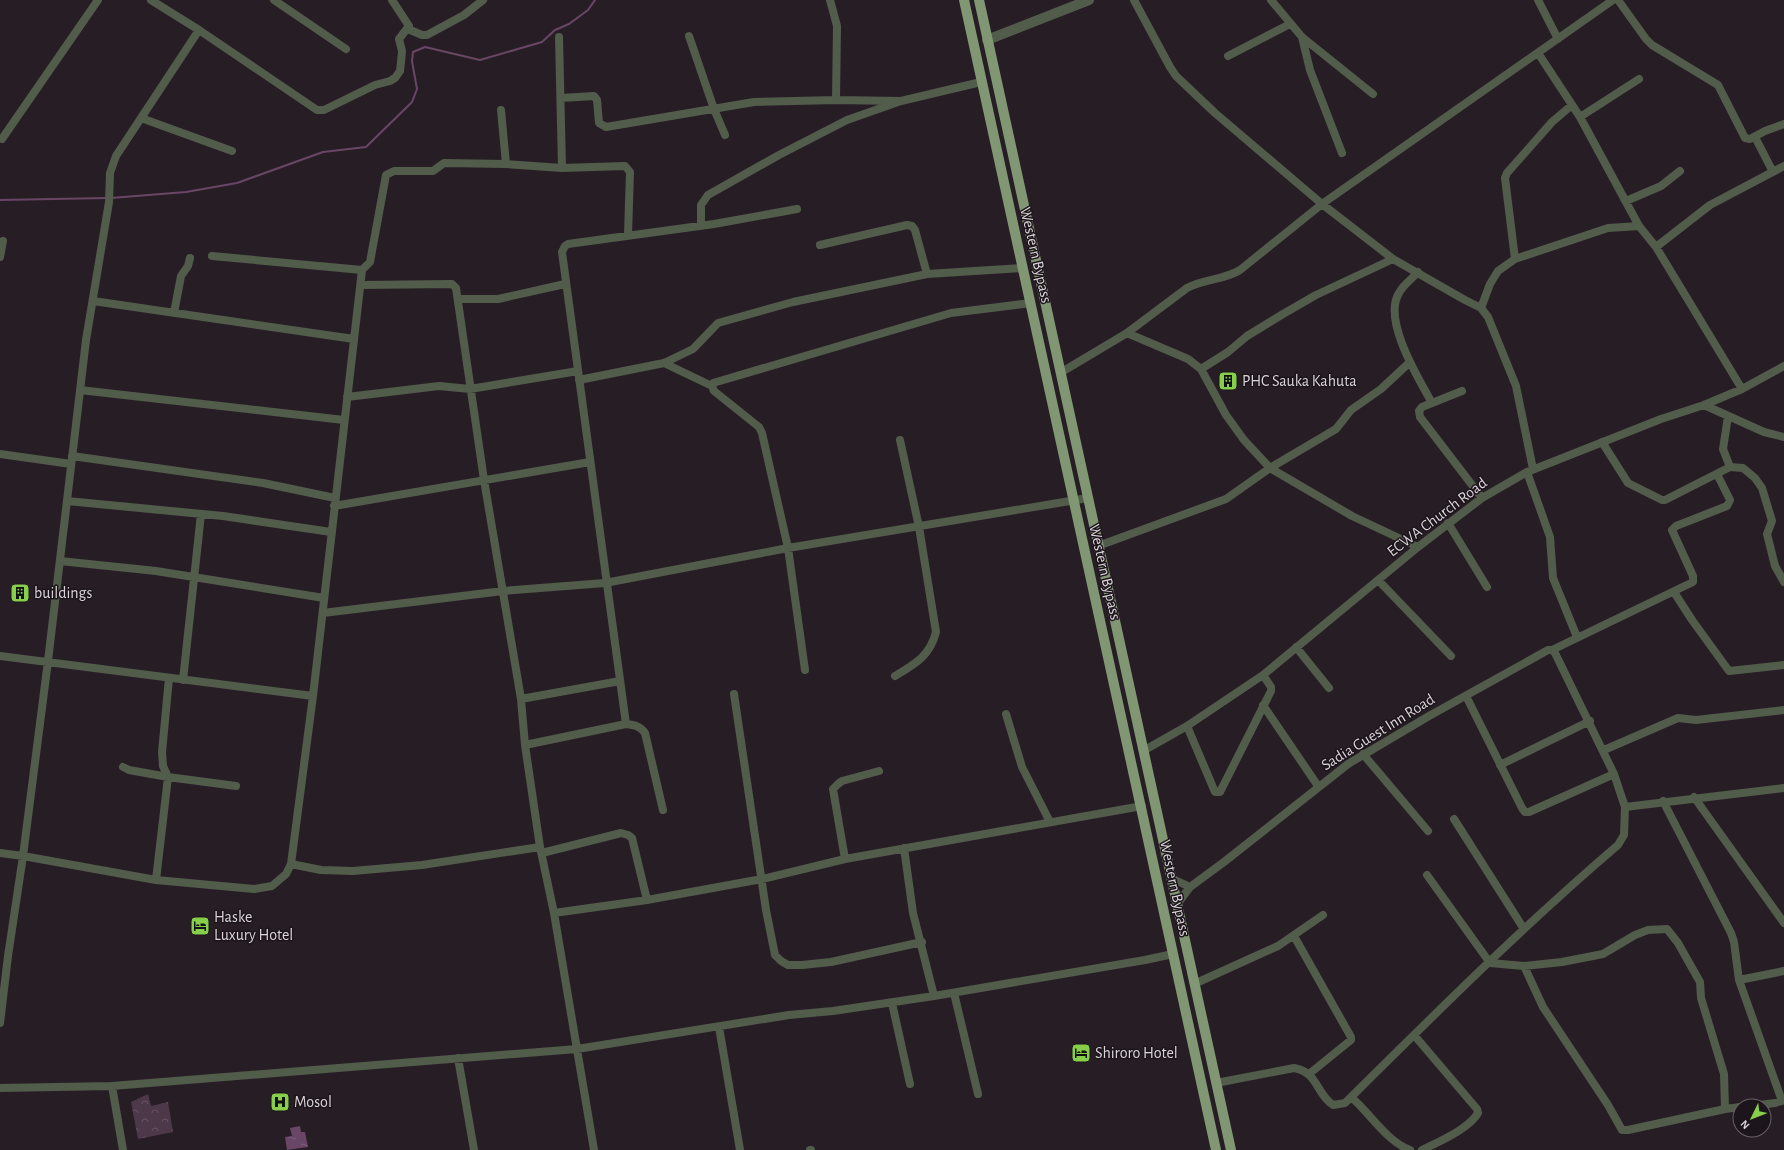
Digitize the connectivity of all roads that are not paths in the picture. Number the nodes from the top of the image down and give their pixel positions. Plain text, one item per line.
1 (98, 0) edge
2 (151, 0) edge
3 (274, 0) edge
4 (392, 0) edge
5 (830, 0) edge
6 (964, 0) edge
7 (979, 0) edge
8 (1089, 0) edge
9 (1134, 0) edge
10 (1271, 0) edge
11 (1538, 0) edge
12 (1613, 0) edge
13 (1618, 0) edge
14 (478, 2) edge
15 (1290, 24) junction
16 (408, 29) junction
17 (199, 30) junction
18 (689, 36) dead end
19 (559, 37) dead end
20 (1302, 38) junction
21 (1558, 39) junction
22 (987, 40) junction
23 (346, 49) dead end
24 (1538, 53) junction
25 (1228, 56) dead end
26 (1639, 79) dead end
27 (981, 82) junction
28 (1373, 94) dead end
29 (561, 98) junction
30 (836, 100) junction
31 (901, 101) junction
32 (1572, 105) junction
33 (714, 109) junction
34 (501, 110) dead end
35 (1580, 117) junction
36 (141, 118) junction
37 (1784, 124) edge
38 (725, 135) dead end
39 (1755, 137) junction
40 (2, 139) dead end
41 (232, 151) dead end
42 (1342, 153) dead end
43 (506, 164) junction
44 (1784, 166) edge
45 (562, 168) junction
46 (1680, 171) dead end
47 (1773, 172) junction
48 (1626, 202) junction
49 (1322, 204) junction
50 (797, 208) dead end
51 (700, 225) junction
52 (1639, 226) junction
53 (628, 235) junction
54 (3, 241) dead end
55 (820, 245) dead end
56 (1656, 247) junction
57 (212, 256) dead end
58 (0, 257) edge
59 (190, 258) dead end
60 (1394, 259) junction
61 (1515, 259) junction
62 (1023, 268) junction
63 (362, 270) junction
64 (1418, 272) junction
65 (927, 274) junction
66 (565, 284) junction
67 (361, 285) junction
68 (458, 299) junction
69 (93, 301) junction
70 (1031, 303) junction
71 (1481, 308) junction
72 (174, 313) junction
73 (1127, 333) junction
74 (354, 339) junction
75 (1410, 362) junction
76 (664, 363) junction
77 (1784, 366) edge
78 (1201, 369) junction
79 (578, 371) junction
80 (1060, 373) junction
81 (579, 380) junction
82 (712, 386) junction
83 (470, 388) junction
84 (1742, 388) junction
85 (80, 390) junction
86 (1462, 391) dead end
87 (347, 397) junction
88 (1432, 403) junction
89 (1704, 405) junction
90 (1728, 416) junction
91 (344, 420) junction
92 (1784, 437) edge
93 (900, 440) dead end
94 (1602, 442) junction
95 (0, 454) edge
96 (71, 460) junction
97 (590, 462) junction
98 (1730, 467) junction
99 (1270, 468) junction
100 (1530, 471) junction
101 (1717, 474) junction
102 (484, 480) junction
103 (1088, 498) junction
104 (1482, 498) junction
105 (67, 501) junction
106 (1074, 501) junction
107 (334, 502) junction
108 (201, 514) junction
109 (1448, 523) junction
110 (919, 527) junction
111 (331, 532) junction
112 (1098, 546) junction
113 (1418, 547) junction
114 (788, 548) junction
115 (60, 561) junction
116 (194, 576) junction
117 (1378, 580) junction
118 (1784, 582) edge
119 (606, 583) junction
120 (1487, 587) dead end
121 (503, 591) junction
122 (1674, 592) junction
123 (324, 598) junction
124 (323, 614) junction
125 (1577, 637) junction
126 (1296, 647) junction
127 (1552, 650) junction
128 (0, 656) edge
129 (1451, 656) dead end
130 (48, 661) junction
131 (1784, 665) edge
132 (804, 670) dead end
133 (1263, 675) junction
134 (895, 676) dead end
135 (169, 678) junction
136 (184, 680) junction
137 (620, 682) junction
138 (1329, 688) dead end
139 (734, 694) dead end
140 (313, 696) junction
141 (1466, 696) junction
142 (521, 699) junction
143 (1263, 706) junction
144 (1784, 710) edge
145 (1006, 714) dead end
146 (1590, 721) junction
147 (626, 724) junction
148 (1187, 726) junction
149 (525, 745) junction
150 (1604, 750) junction
151 (1142, 751) junction
152 (1363, 754) junction
153 (1500, 764) junction
154 (123, 767) dead end
155 (879, 771) dead end
156 (1614, 774) junction
157 (168, 777) junction
158 (236, 786) dead end
159 (1318, 786) junction
160 (1783, 789) edge
161 (1694, 797) junction
162 (1663, 801) junction
163 (1142, 806) junction
164 (1625, 807) junction
165 (663, 810) dead end
166 (1454, 819) dead end
167 (1050, 822) junction
168 (1428, 831) dead end
169 (904, 848) junction
170 (541, 850) junction
171 (0, 853) edge
172 (23, 856) junction
173 (845, 859) junction
174 (291, 864) junction
175 (1426, 875) dead end
176 (762, 879) junction
177 (1173, 879) junction
178 (156, 880) junction
179 (1190, 887) junction
180 (647, 900) junction
181 (1178, 903) junction
182 (554, 913) junction
183 (1324, 915) dead end
184 (1784, 923) edge
185 (1524, 929) junction
186 (1294, 936) junction
187 (922, 942) junction
188 (1173, 954) junction
189 (4, 955) edge
190 (1490, 963) junction
191 (1524, 966) junction
192 (1784, 970) edge
193 (1739, 980) junction
194 (1194, 984) junction
195 (954, 993) junction
196 (934, 996) junction
197 (892, 1003) junction
198 (0, 1022) edge
199 (718, 1027) junction
200 (1414, 1034) junction
201 (577, 1049) junction
202 (458, 1058) junction
203 (1309, 1074) junction
204 (1216, 1083) junction
205 (910, 1084) dead end
206 (112, 1086) junction
207 (0, 1088) edge
208 (978, 1094) dead end
209 (1351, 1097) junction
210 (1783, 1101) edge
211 (1772, 1103) edge
212 (1732, 1108) edge
213 (1725, 1109) junction
214 (123, 1150) edge
215 (474, 1150) edge
216 (594, 1150) edge
217 (740, 1150) edge
218 (1216, 1150) edge
219 (1231, 1150) edge
220 (1410, 1150) edge
221 (1422, 1150) edge

1 - 40 street
2 - 17 street
3 - 23 street
4 - 16 street
5 - 30 street
6 - 27 main road, Western Bypass
7 - 22 main road, Western Bypass
8 - 22 street
9 - 49 street
10 - 15 street
11 - 21 street
12 - 21 street
13 - 39 street
14 - 16 street
15 - 20 street
15 - 25 street
16 - 17 street
17 - 36 street
18 - 33 street
19 - 29 street
20 - 28 street
20 - 42 street
21 - 24 street
22 - 80 main road, Western Bypass
24 - 32 street
24 - 49 street
26 - 35 street
27 - 31 street
27 - 62 main road, Western Bypass
29 - 33 street
29 - 45 street
30 - 31 street
30 - 33 street
31 - 51 street
32 - 35 street
32 - 61 street
33 - 38 street
34 - 43 street
35 - 48 street
36 - 41 street
36 - 69 street
37 - 39 street
39 - 47 street
43 - 45 street
43 - 63 street
44 - 47 street
45 - 53 street
46 - 48 street
47 - 56 street
48 - 52 street
49 - 60 street
49 - 73 street
50 - 51 street
51 - 53 street
52 - 56 street
52 - 61 street
53 - 66 street
54 - 58 street
55 - 65 street
56 - 84 street
57 - 63 street
59 - 72 street
60 - 64 street
60 - 78 street
61 - 71 street
62 - 65 street
62 - 70 main road, Western Bypass
63 - 67 street
64 - 71 street
64 - 75 street
65 - 76 street
66 - 68 street
66 - 79 street
67 - 68 street
67 - 74 street
68 - 83 street
69 - 72 street
69 - 85 street
70 - 82 street
70 - 106 main road, Western Bypass
71 - 100 street
72 - 74 street
73 - 78 street
73 - 80 street
74 - 87 street
75 - 88 street
75 - 99 street
76 - 81 street
76 - 82 street
77 - 84 street, ECWA Church Road
78 - 99 street
79 - 81 street
79 - 83 street
80 - 103 main road, Western Bypass
81 - 97 street
82 - 114 street
83 - 87 street
83 - 102 street
84 - 89 street, ECWA Church Road
85 - 91 street
85 - 96 street
86 - 88 street
87 - 91 street
88 - 104 street
89 - 90 street
89 - 94 street, ECWA Church Road
90 - 92 street
90 - 98 street
91 - 107 street
93 - 110 street
94 - 100 street, ECWA Church Road
94 - 101 street
95 - 96 street
96 - 105 street
96 - 107 street
97 - 102 street
97 - 119 street
98 - 101 street
98 - 118 street
99 - 112 street
99 - 113 street
100 - 104 street, ECWA Church Road
100 - 125 street
101 - 122 street, Sadia Guest Inn Road
102 - 107 street
102 - 121 street
103 - 106 street
103 - 112 main road, Western Bypass
104 - 109 street, ECWA Church Road
105 - 108 street
105 - 115 street
106 - 110 street
106 - 163 main road, Western Bypass
107 - 111 street
108 - 111 street
108 - 116 street
109 - 113 street, ECWA Church Road
109 - 120 street
110 - 114 street
110 - 134 street
111 - 123 street
112 - 151 main road, Western Bypass
113 - 117 street, ECWA Church Road
114 - 119 street
114 - 132 street
115 - 116 street
115 - 130 street
116 - 123 street
116 - 136 street
117 - 126 street, ECWA Church Road
117 - 129 street
119 - 121 street
119 - 137 street
121 - 124 street
121 - 142 street
122 - 125 street, Sadia Guest Inn Road
122 - 131 street
123 - 124 street
124 - 140 street
125 - 127 street, Sadia Guest Inn Road
126 - 133 street, ECWA Church Road
126 - 138 street
127 - 141 street, Sadia Guest Inn Road
127 - 146 street
128 - 130 street
130 - 135 street
130 - 172 street
133 - 143 street
133 - 148 street, ECWA Church Road
135 - 136 street
135 - 157 street
136 - 140 street
137 - 142 street
137 - 147 street
139 - 176 street
140 - 174 street
141 - 152 street, Sadia Guest Inn Road
141 - 153 street
142 - 149 street
143 - 148 street
143 - 159 street
144 - 150 street
145 - 167 street
146 - 150 street
146 - 153 street
147 - 149 street
147 - 165 street
148 - 151 street, ECWA Church Road
149 - 170 street
150 - 156 street
151 - 177 main road, Western Bypass
152 - 159 street, Sadia Guest Inn Road
152 - 168 street
153 - 156 street
154 - 157 street
155 - 173 street
156 - 164 street
157 - 158 street
157 - 178 street
159 - 179 street, Sadia Guest Inn Road
160 - 161 street
161 - 162 street
161 - 184 street
162 - 164 street
162 - 193 street
163 - 167 street
163 - 188 main road, Western Bypass
164 - 185 street
166 - 185 street
167 - 169 street
169 - 173 street
169 - 187 street
170 - 174 street
170 - 180 street
170 - 182 street
171 - 172 street
172 - 178 street
172 - 189 street
173 - 176 street
174 - 178 street
175 - 190 street
176 - 180 street
176 - 187 street
177 - 179 street
177 - 181 main road, Western Bypass
179 - 181 street, Sadia Guest Inn Road
180 - 182 street
181 - 194 main road, Western Bypass
182 - 201 street
183 - 186 street
185 - 190 street
186 - 194 street
186 - 203 street
187 - 196 street
188 - 195 street
188 - 218 main road, Western Bypass
189 - 198 street
190 - 191 street
190 - 200 street
191 - 213 street
191 - 213 street
192 - 193 street
193 - 210 street
194 - 204 main road, Western Bypass
195 - 196 street
195 - 208 street
196 - 197 street
197 - 199 street
197 - 205 street
199 - 201 street
199 - 217 street
200 - 209 street
200 - 221 street
201 - 202 street
201 - 216 street
202 - 206 street
202 - 215 street
203 - 204 street
203 - 209 street
204 - 219 main road, Western Bypass
206 - 207 street
206 - 214 street
209 - 220 street
210 - 211 street
212 - 213 street

